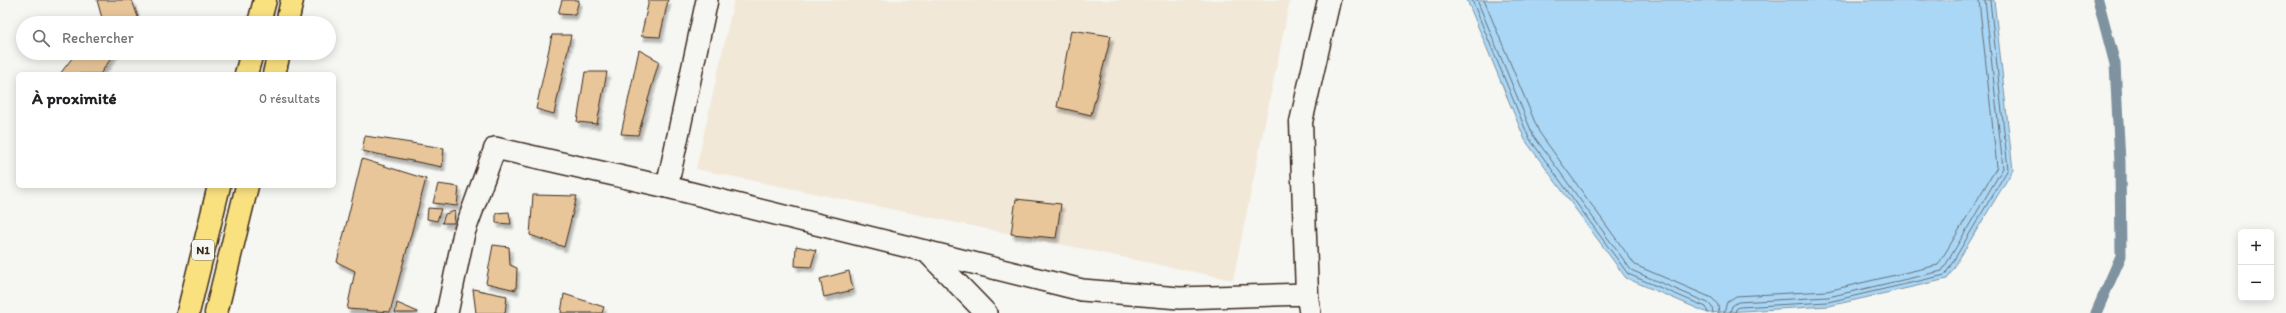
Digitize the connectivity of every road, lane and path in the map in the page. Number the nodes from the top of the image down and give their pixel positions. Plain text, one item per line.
1 (265, 0) edge
2 (292, 0) edge
3 (707, 0) edge
4 (1329, 0) edge
5 (261, 16) edge
6 (289, 16) edge
7 (250, 60) edge
8 (278, 60) edge
9 (247, 72) edge
10 (275, 72) edge
11 (667, 187) junction
12 (219, 188) edge
13 (247, 188) edge
14 (926, 252) junction
15 (1309, 304) edge
16 (188, 313) edge
17 (216, 313) edge
18 (447, 313) edge
19 (986, 313) edge

1 - 5 main road
2 - 6 main road
3 - 11 lane
4 - 15 street
7 - 9 main road
8 - 10 main road
11 - 14 lane
11 - 18 lane
12 - 16 main road, N1
13 - 17 main road, N1
14 - 15 lane
14 - 19 lane

